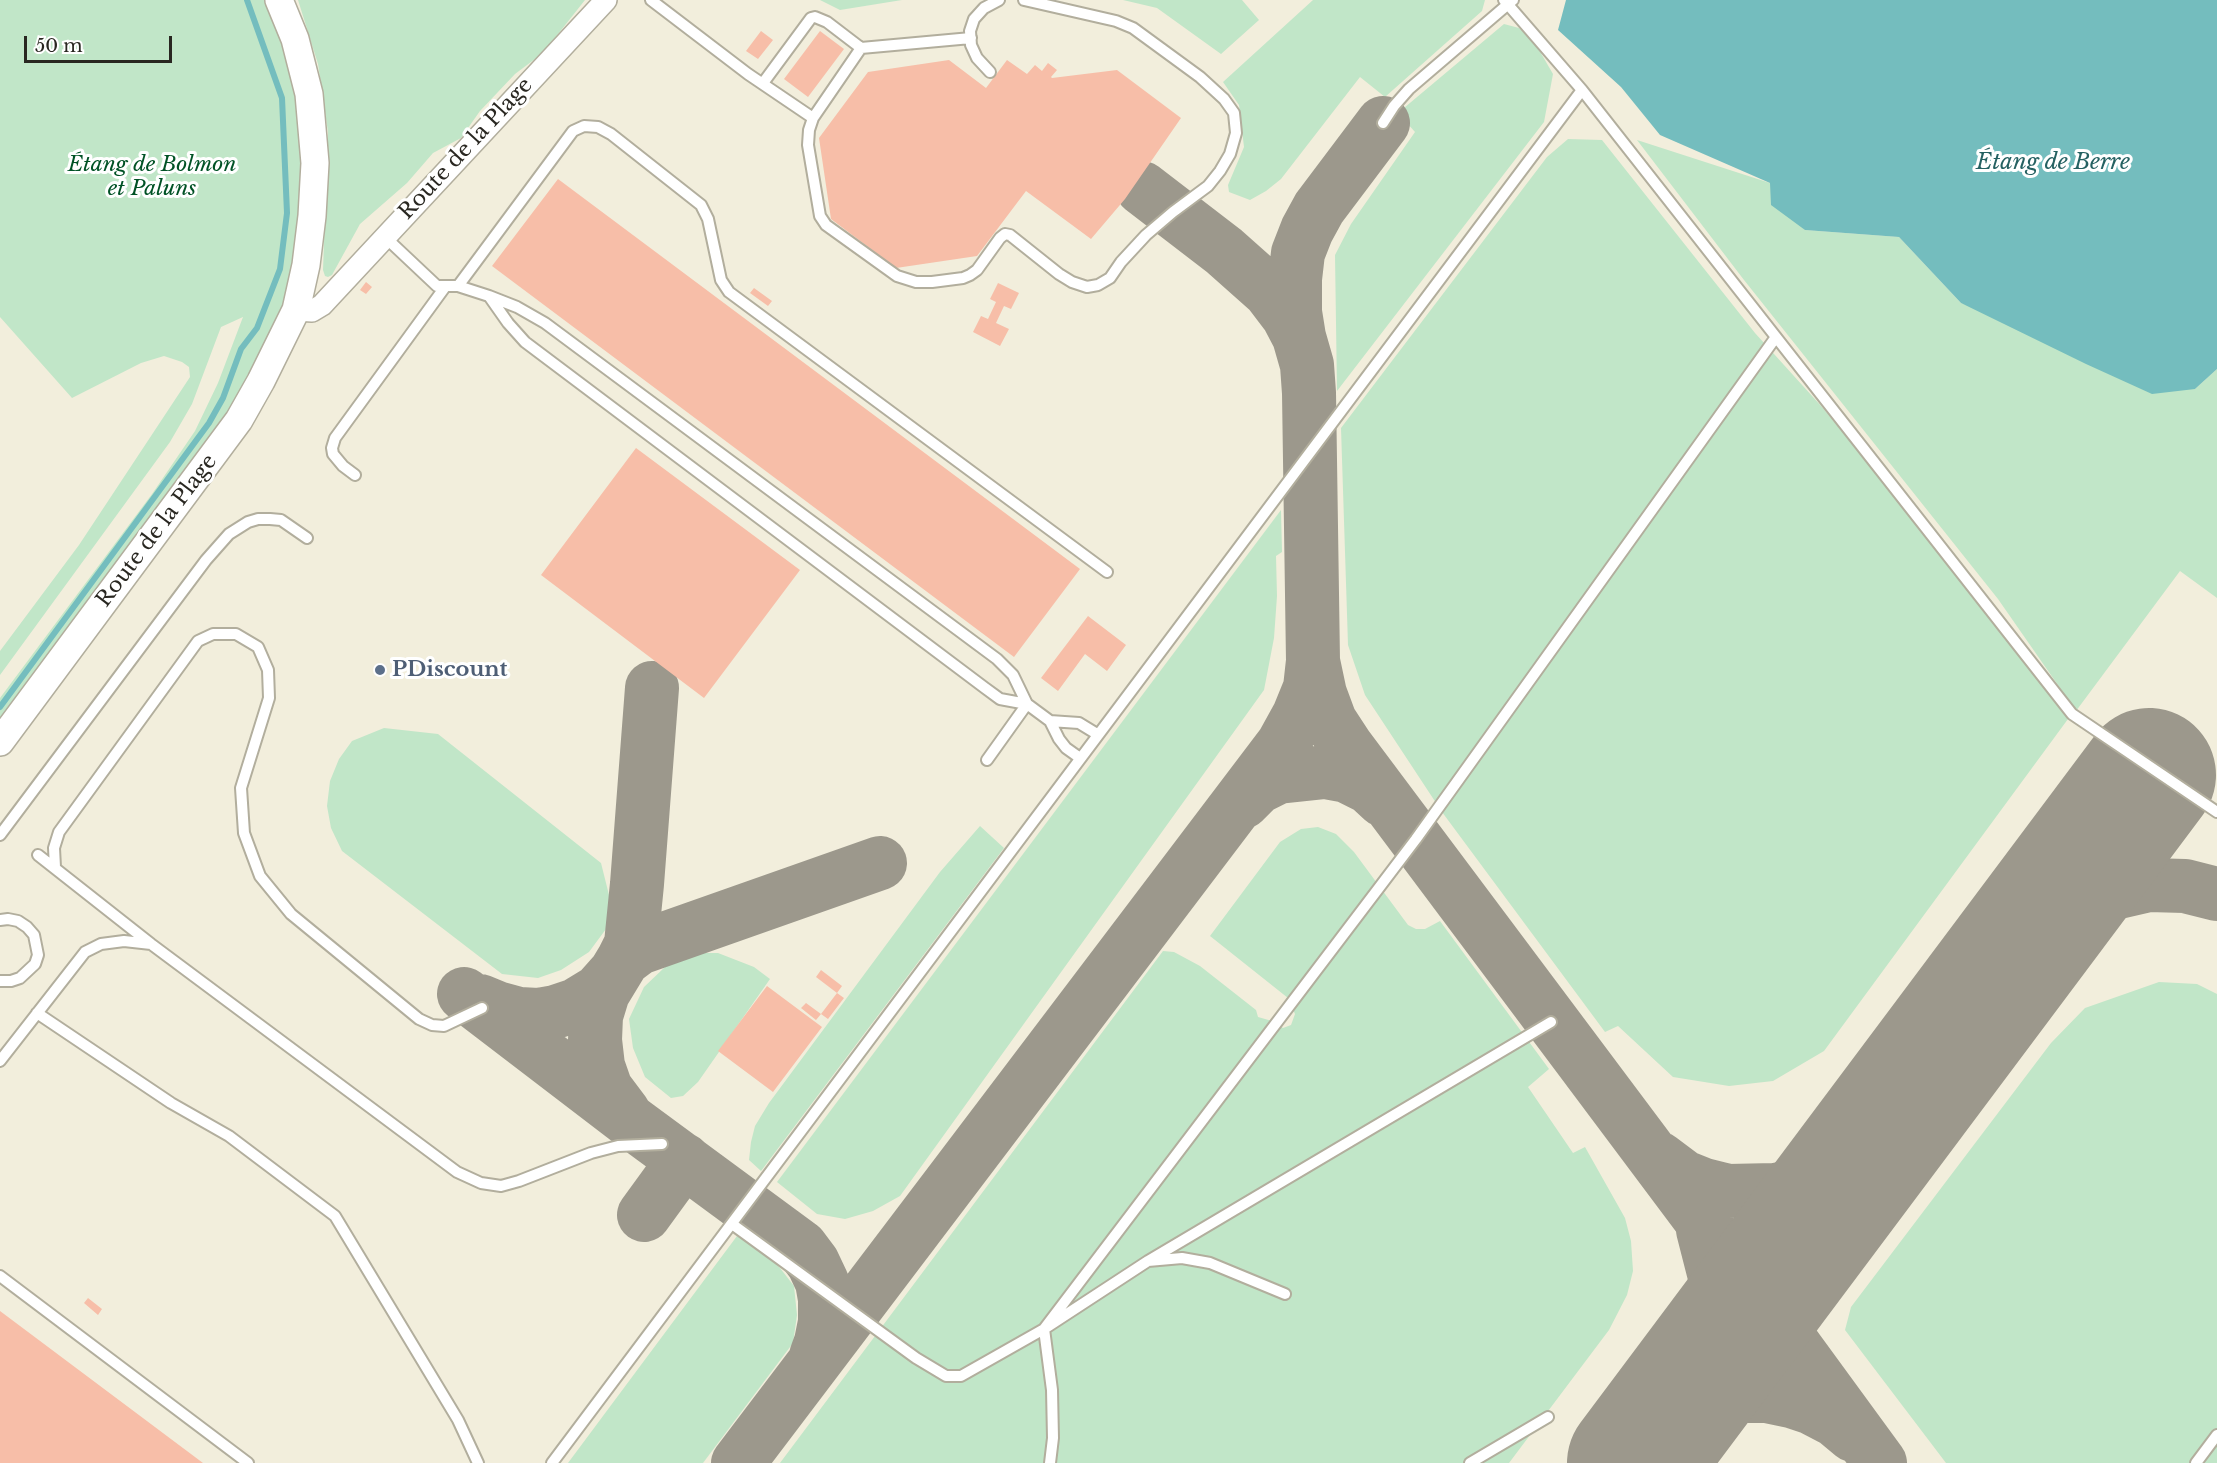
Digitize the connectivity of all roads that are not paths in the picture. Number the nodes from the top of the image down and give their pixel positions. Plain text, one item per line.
1 (279, 0) edge
2 (606, 0) edge
3 (651, 0) edge
4 (999, 0) edge
5 (1024, 0) edge
6 (1509, 1) edge
7 (971, 38) junction
8 (861, 48) junction
9 (990, 72) dead end
10 (763, 83) junction
11 (1582, 90) junction
12 (813, 118) junction
13 (1383, 123) dead end
14 (385, 237) junction
15 (458, 286) junction
16 (445, 287) junction
17 (489, 297) junction
18 (296, 310) junction
19 (1776, 337) junction
20 (355, 475) dead end
21 (306, 538) dead end
22 (1107, 572) dead end
23 (1027, 704) junction
24 (1050, 721) junction
25 (1097, 734) junction
26 (0, 742) edge
27 (1080, 758) junction
28 (987, 760) dead end
29 (2217, 812) edge
30 (0, 835) edge
31 (38, 855) dead end
32 (55, 867) junction
33 (0, 920) edge
34 (151, 944) junction
35 (0, 981) edge
36 (482, 1008) dead end
37 (37, 1013) junction
38 (1551, 1022) dead end
39 (0, 1061) edge
40 (662, 1144) dead end
41 (732, 1224) junction
42 (1148, 1261) junction
43 (0, 1276) edge
44 (1285, 1294) dead end
45 (1044, 1329) junction
46 (1548, 1417) dead end
47 (2217, 1435) edge
48 (248, 1463) edge
49 (478, 1463) edge
50 (552, 1463) edge
51 (1050, 1463) edge
52 (1470, 1463) edge
53 (2196, 1463) edge

1 - 18 street, Route de la Plage
2 - 14 street, Route de la Plage
3 - 10 lane
4 - 7 lane
5 - 12 lane
6 - 11 lane
6 - 13 lane
7 - 8 lane
7 - 9 lane
8 - 10 lane
8 - 12 lane
10 - 12 lane
11 - 19 lane
11 - 25 lane
14 - 16 lane
14 - 18 street, Route de la Plage
15 - 16 lane
15 - 17 lane
15 - 22 lane
16 - 20 lane
17 - 23 lane
17 - 23 lane
18 - 26 street, Route de la Plage
19 - 29 lane
19 - 45 lane
21 - 30 lane
23 - 24 lane
23 - 28 lane
24 - 25 lane
24 - 27 lane
25 - 27 lane
27 - 41 lane
31 - 32 lane
32 - 34 lane
32 - 36 lane
33 - 35 lane
34 - 37 lane
34 - 40 lane
37 - 39 lane
37 - 49 lane
38 - 42 lane
41 - 45 lane
41 - 50 lane
42 - 44 lane
42 - 45 lane
43 - 48 lane
45 - 51 lane
46 - 52 lane
47 - 53 lane

